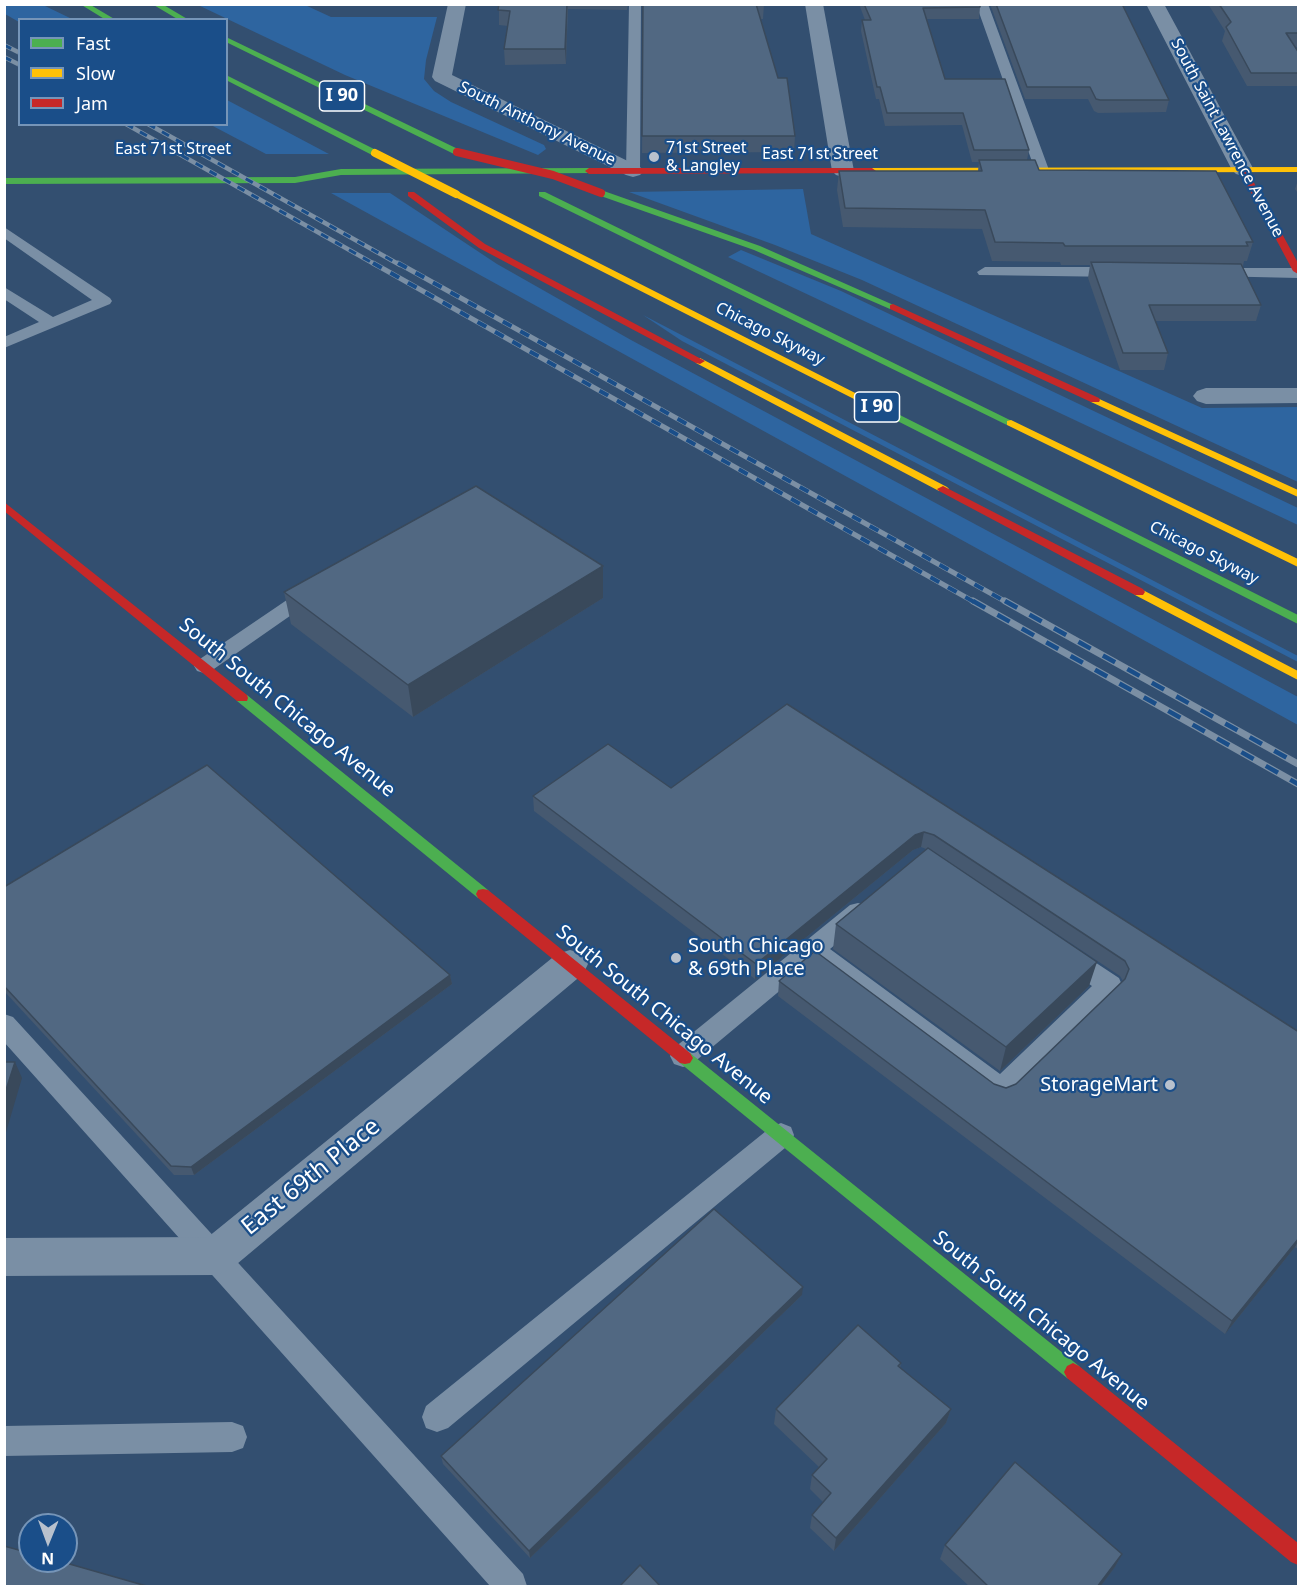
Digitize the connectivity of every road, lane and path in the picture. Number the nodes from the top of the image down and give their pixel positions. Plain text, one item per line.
1 (83, 4) edge
2 (155, 4) edge
3 (457, 4) edge
4 (635, 4) edge
5 (814, 4) edge
6 (982, 4) edge
7 (1155, 4) edge
8 (109, 18) edge
9 (182, 18) edge
10 (228, 40) edge
11 (228, 78) edge
12 (457, 152) junction
13 (375, 153) junction
14 (298, 165) dead end
15 (1042, 170) junction
16 (1244, 170) junction
17 (1299, 170) edge
18 (633, 171) junction
19 (843, 171) junction
20 (341, 172) junction
21 (4, 181) edge
22 (4, 231) edge
23 (985, 272) dead end
24 (1299, 272) edge
25 (1141, 273) edge
26 (1201, 273) edge
27 (4, 292) edge
28 (51, 323) junction
29 (4, 343) edge
30 (1206, 396) dead end
31 (1299, 396) edge
32 (1299, 494) edge
33 (4, 505) edge
34 (1299, 563) edge
35 (327, 581) edge
36 (1299, 620) edge
37 (204, 666) junction
38 (1299, 676) edge
39 (876, 896) edge
40 (1050, 945) edge
41 (812, 949) junction
42 (570, 964) junction
43 (4, 1024) edge
44 (683, 1056) junction
45 (781, 1135) junction
46 (216, 1256) junction
47 (4, 1257) edge
48 (437, 1417) dead end
49 (232, 1437) dead end
50 (4, 1442) edge
51 (1299, 1555) edge
52 (511, 1587) edge

1 - 8 main road
2 - 9 main road
3 - 18 street, South Anthony Avenue
4 - 18 lane
5 - 19 street
6 - 15 lane
7 - 16 street, South Saint Lawrence Avenue
10 - 12 main road, Chicago Skyway / I 90
11 - 13 main road, Chicago Skyway / I 90
12 - 32 main road, bridge
12 - 34 main road, Chicago Skyway / I 90, bridge
13 - 36 main road, Chicago Skyway / I 90, bridge
13 - 38 main road
14 - 20 main road, East 71st Street
15 - 16 main road, East 71st Street
15 - 19 main road, East 71st Street
16 - 17 main road, East 71st Street
16 - 24 main road, South Saint Lawrence Avenue
18 - 19 main road, East 71st Street
18 - 20 main road, East 71st Street
20 - 21 main road, East 71st Street
22 - 28 lane
23 - 25 lane
24 - 26 lane
27 - 28 lane
28 - 29 lane
30 - 31 street
33 - 37 main road, South South Chicago Avenue
35 - 37 lane
37 - 42 main road, South South Chicago Avenue
39 - 41 lane
40 - 41 lane
41 - 44 lane
42 - 44 main road, South South Chicago Avenue
42 - 46 street, East 69th Place
43 - 46 lane
44 - 45 main road, South South Chicago Avenue
45 - 48 lane
45 - 51 main road, South South Chicago Avenue
46 - 47 street
46 - 52 lane
49 - 50 lane

